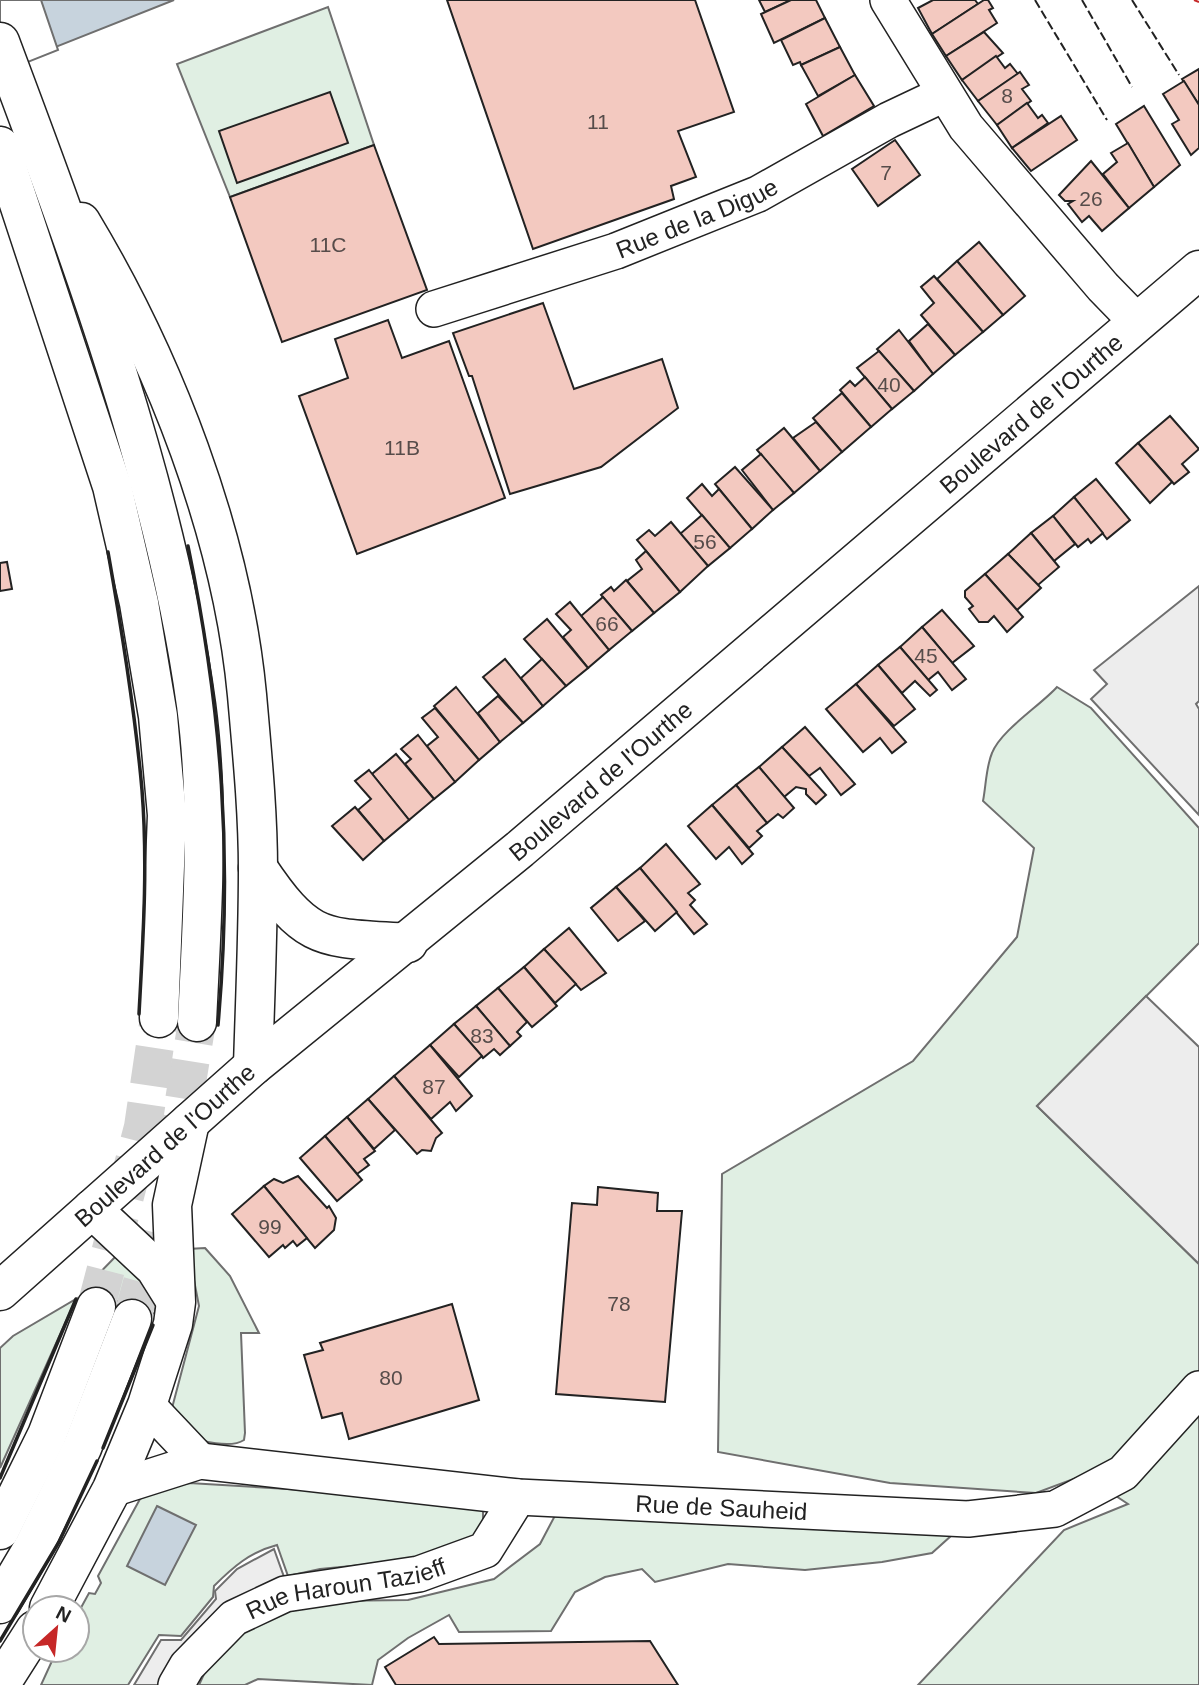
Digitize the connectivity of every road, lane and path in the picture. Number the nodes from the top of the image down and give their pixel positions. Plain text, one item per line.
1 (888, 0) edge
2 (0, 42) edge
3 (944, 94) junction
4 (18, 160) edge
5 (1199, 270) edge
6 (435, 309) dead end
7 (1138, 323) junction
8 (258, 868) junction
9 (408, 943) junction
10 (159, 1018) tunnel mouth
11 (197, 1022) tunnel mouth
12 (253, 1066) junction
13 (190, 1122) junction
14 (92, 1209) junction
15 (0, 1291) edge
16 (176, 1302) junction
17 (96, 1307) tunnel mouth
18 (132, 1319) tunnel mouth
19 (1199, 1389) edge
20 (147, 1405) junction
21 (200, 1461) junction
22 (112, 1489) junction
23 (519, 1497) junction
24 (0, 1530) edge
25 (57, 1594) edge
26 (0, 1604) edge
27 (21, 1652) edge
28 (31, 1664) edge
29 (0, 1685) edge
30 (23, 1685) edge
31 (176, 1685) edge

1 - 3 street
2 - 4 main road
3 - 6 street, Rue de la Digue
3 - 7 street
4 - 8 main road
4 - 10 main road
4 - 11 main road
5 - 7 main road, Boulevard de l'Ourthe
7 - 9 main road, Boulevard de l'Ourthe
8 - 9 main road
8 - 12 main road
9 - 12 main road, Boulevard de l'Ourthe
12 - 13 main road, Boulevard de l'Ourthe
13 - 14 main road, Boulevard de l'Ourthe
13 - 16 main road
14 - 15 main road, Boulevard de l'Ourthe
14 - 16 main road
16 - 20 main road
17 - 24 main road
18 - 26 main road
19 - 23 street, Rue de Sauheid
20 - 21 street
20 - 22 main road
21 - 22 street, Rue de Sauheid
21 - 23 street, Rue de Sauheid
22 - 25 main road
23 - 31 street, Rue Haroun Tazieff
27 - 29 main road
28 - 30 street

